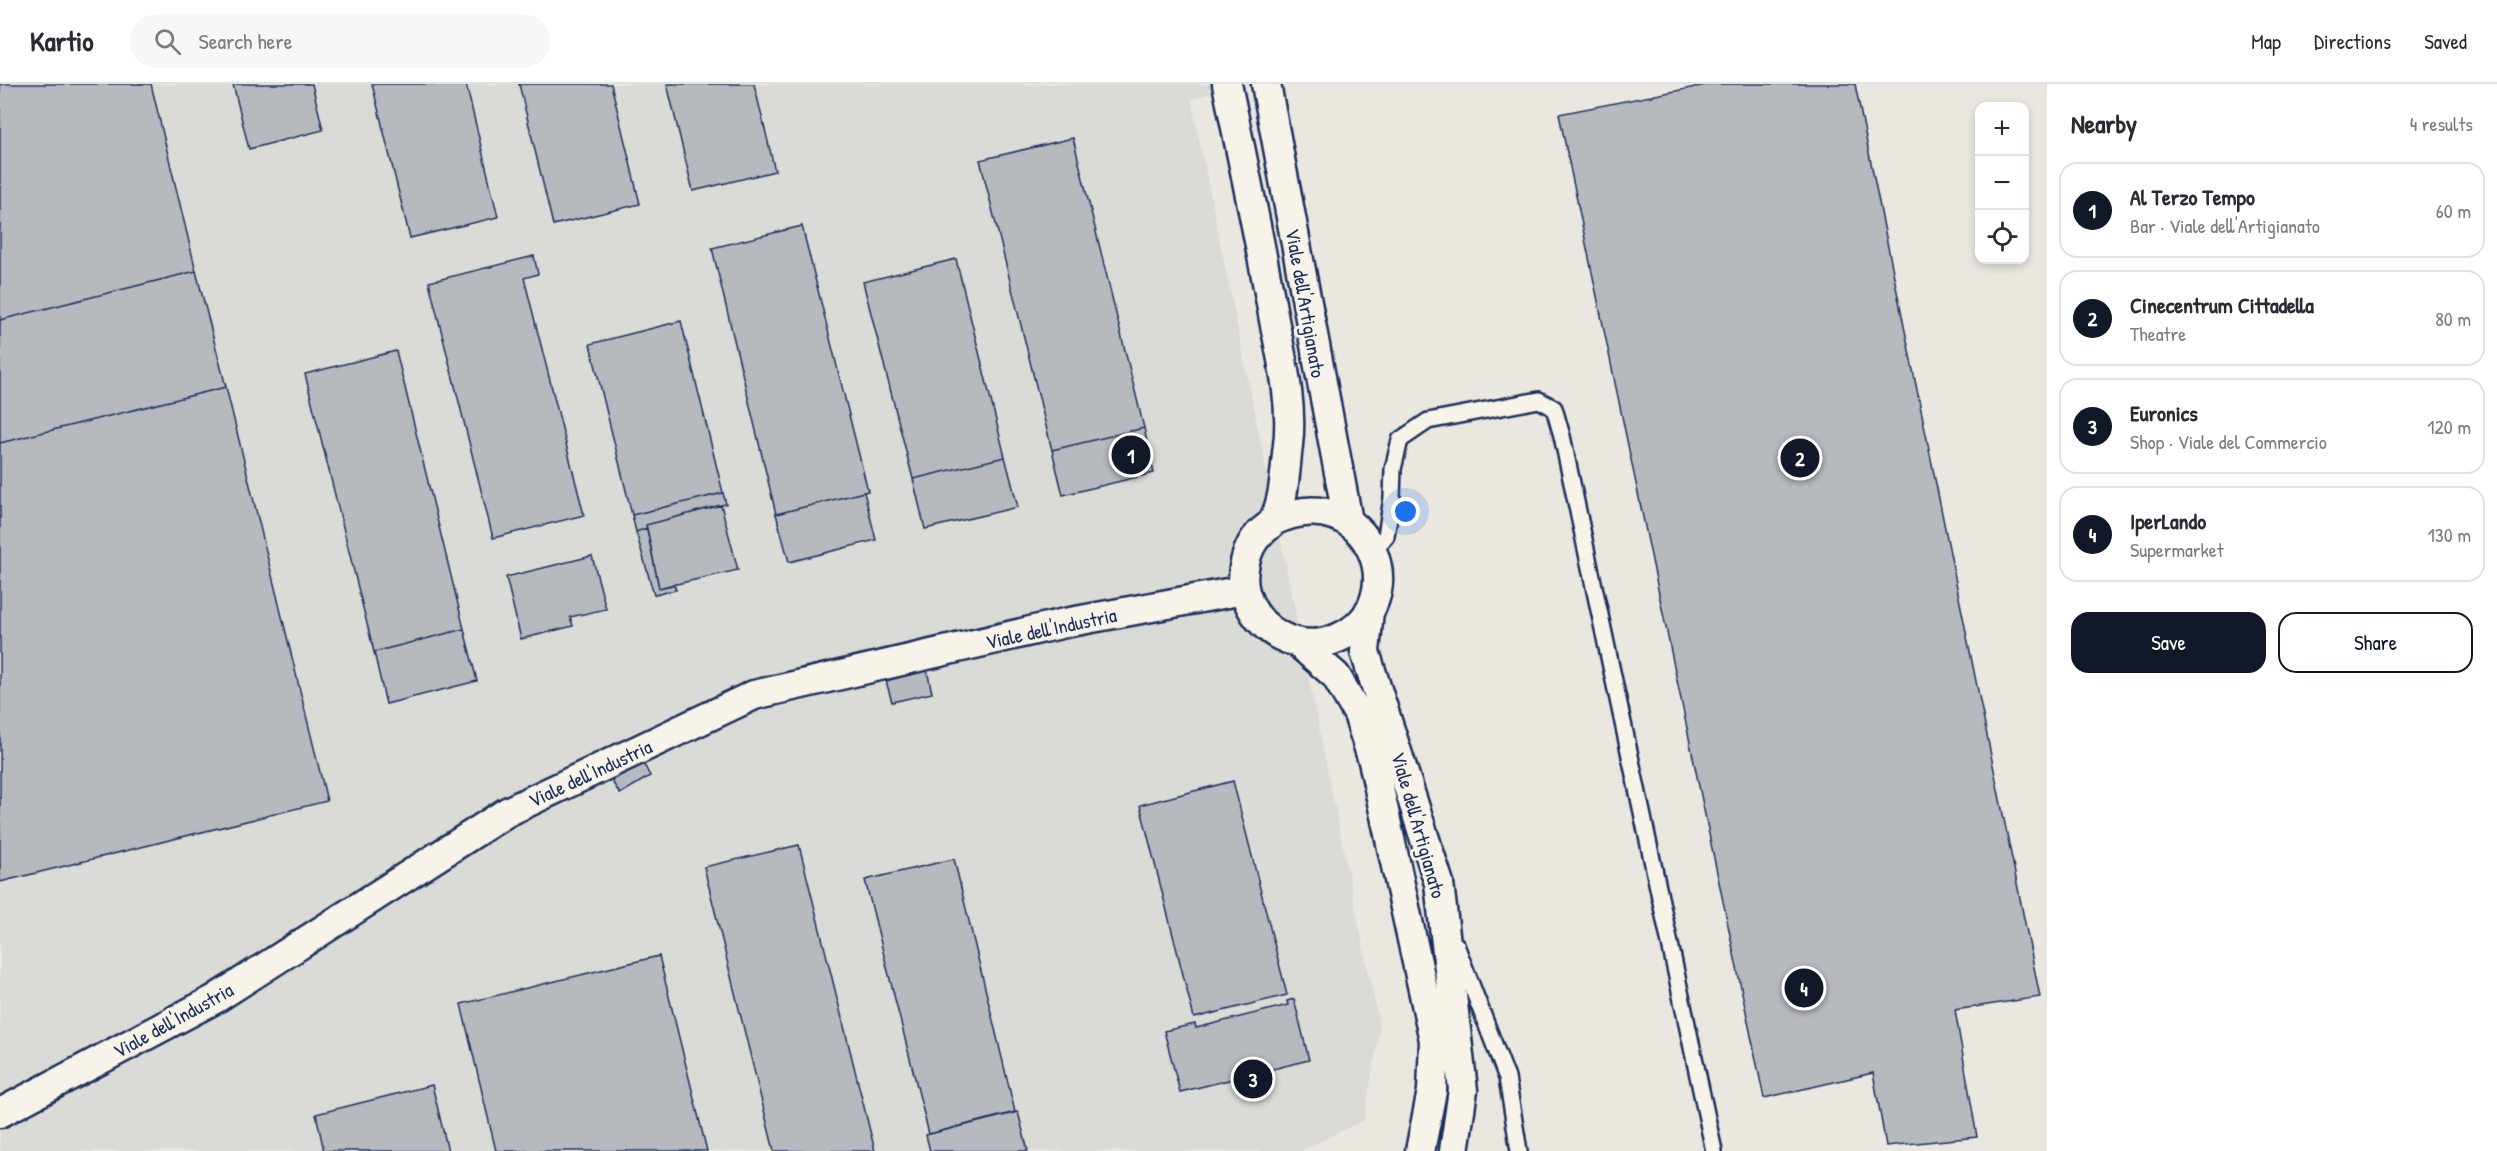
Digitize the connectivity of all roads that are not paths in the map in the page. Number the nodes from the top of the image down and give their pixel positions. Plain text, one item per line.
1 (1227, 84) edge
2 (1266, 84) edge
3 (1273, 521) junction
4 (1348, 521) junction
5 (1373, 551) junction
6 (1244, 590) junction
7 (1369, 611) junction
8 (1297, 642) junction
9 (1442, 902) junction
10 (0, 1113) edge
11 (1428, 1115) junction
12 (1399, 1151) edge
13 (1419, 1151) edge
14 (1454, 1151) edge
15 (1519, 1151) edge
16 (1714, 1151) edge

1 - 3 street, Viale dell'Artigianato
2 - 4 street, Viale dell'Artigianato
3 - 4 street, Viale dell'Artigianato
3 - 6 street, Viale dell'Artigianato
4 - 5 street, Viale dell'Artigianato
5 - 7 street, Viale dell'Artigianato
5 - 16 lane
6 - 8 street, Viale dell'Artigianato
6 - 10 street, Viale dell'Industria
7 - 8 street, Viale dell'Artigianato
7 - 9 street, Viale dell'Artigianato
8 - 11 street, Viale dell'Artigianato
9 - 14 street, Viale dell'Artigianato
9 - 15 lane
11 - 12 street
11 - 13 street, Viale dell'Artigianato

